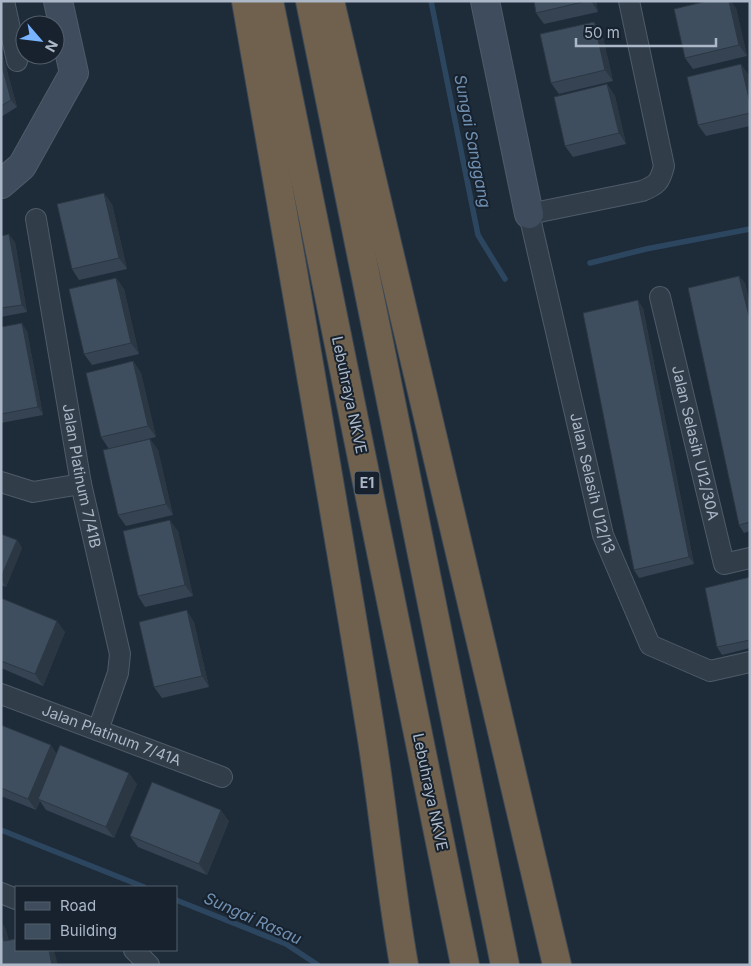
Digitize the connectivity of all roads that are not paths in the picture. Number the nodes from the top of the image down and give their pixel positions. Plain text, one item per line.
1 (4, 1) edge
2 (58, 1) edge
3 (246, 1) edge
4 (268, 1) edge
5 (310, 1) edge
6 (330, 1) edge
7 (486, 1) edge
8 (629, 1) edge
9 (15, 52) edge
10 (1, 184) edge
11 (529, 214) junction
12 (36, 219) dead end
13 (660, 297) dead end
14 (1, 482) edge
15 (82, 484) junction
16 (750, 558) edge
17 (750, 662) edge
18 (1, 694) edge
19 (98, 730) junction
20 (222, 776) dead end
21 (1, 894) edge
22 (15, 899) edge
23 (135, 951) edge
24 (149, 965) edge
25 (404, 965) edge
26 (465, 965) edge
27 (505, 965) edge
28 (557, 965) edge

1 - 9 street
2 - 10 street
3 - 25 highway
4 - 26 highway, Lebuhraya NKVE / E1
5 - 27 highway
6 - 28 highway
7 - 11 street
8 - 11 street
11 - 17 street, Jalan Selasih U12/13
12 - 15 street, Jalan Platinum 7/41B
13 - 16 street, Jalan Selasih U12/30A
14 - 15 street
15 - 19 street, Jalan Platinum 7/41B
18 - 19 street, Jalan Platinum 7/41A
19 - 20 street, Jalan Platinum 7/41A
21 - 22 street
23 - 24 street

